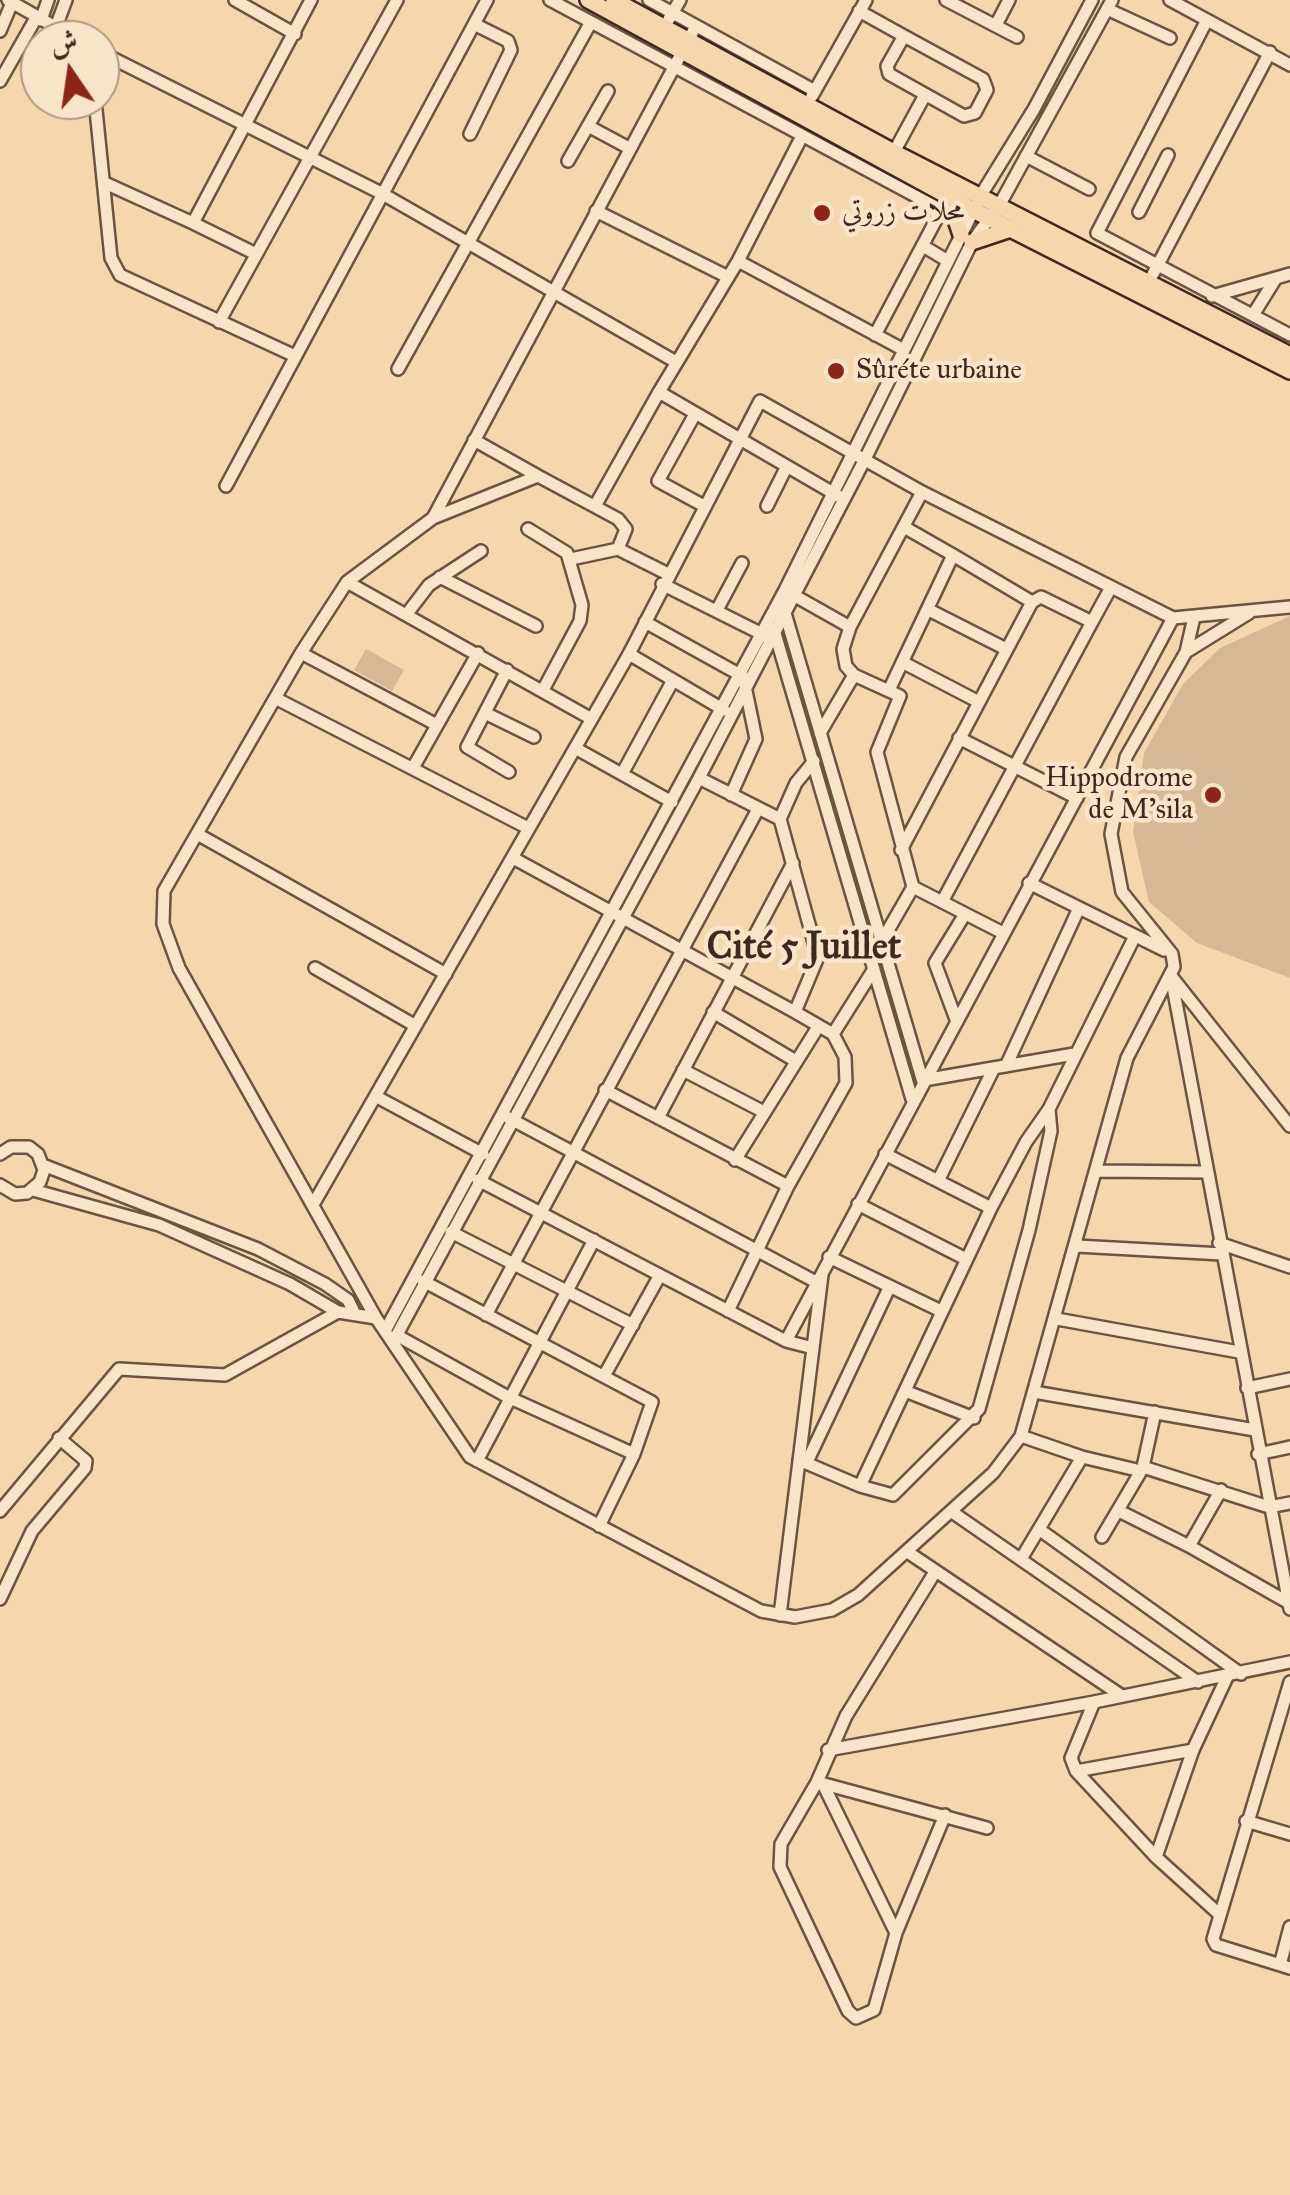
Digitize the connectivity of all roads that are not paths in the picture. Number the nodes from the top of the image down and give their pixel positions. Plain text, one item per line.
1 (48, 0) edge
2 (235, 0) edge
3 (311, 0) edge
4 (397, 0) edge
5 (487, 0) edge
6 (550, 0) edge
7 (588, 0) edge
8 (614, 0) edge
9 (650, 0) edge
10 (680, 0) edge
11 (946, 0) edge
12 (1009, 0) edge
13 (1092, 0) edge
14 (1170, 0) edge
15 (9, 3) edge
16 (1110, 4) edge
17 (862, 6) edge
18 (38, 19) junction
19 (669, 20) junction
20 (1208, 20) junction
21 (591, 22) junction
22 (474, 24) junction
23 (996, 25) junction
24 (0, 33) edge
25 (295, 34) junction
26 (904, 36) junction
27 (1017, 37) dead end
28 (1170, 38) dead end
29 (689, 39) junction
30 (19, 46) junction
31 (1280, 59) edge
32 (120, 62) edge
33 (673, 68) junction
34 (1290, 78) edge
35 (0, 82) edge
36 (608, 91) dead end
37 (926, 96) junction
38 (811, 98) junction
39 (98, 120) edge
40 (241, 126) junction
41 (588, 126) junction
42 (470, 134) dead end
43 (800, 138) junction
44 (628, 148) junction
45 (1168, 155) dead end
46 (1026, 156) junction
47 (310, 159) junction
48 (568, 161) dead end
49 (896, 165) junction
50 (106, 184) junction
51 (1088, 189) dead end
52 (381, 193) junction
53 (948, 196) junction
54 (1000, 204) junction
55 (980, 207) junction
56 (596, 211) junction
57 (1139, 212) dead end
58 (193, 223) junction
59 (1011, 228) junction
60 (966, 239) junction
61 (470, 241) junction
62 (923, 246) junction
63 (254, 253) junction
64 (948, 260) junction
65 (738, 262) junction
66 (1152, 274) junction
67 (1290, 274) edge
68 (726, 276) junction
69 (1276, 278) junction
70 (554, 291) junction
71 (1212, 296) junction
72 (1192, 303) junction
73 (1253, 314) junction
74 (219, 322) junction
75 (875, 335) junction
76 (1290, 335) edge
77 (904, 350) junction
78 (1290, 354) edge
79 (294, 356) junction
80 (676, 362) junction
81 (398, 368) dead end
82 (1290, 371) edge
83 (660, 392) junction
84 (694, 414) junction
85 (474, 440) junction
86 (736, 440) junction
87 (859, 456) junction
88 (786, 468) junction
89 (538, 476) junction
90 (226, 486) dead end
91 (922, 492) junction
92 (839, 496) junction
93 (595, 506) junction
94 (704, 506) junction
95 (768, 506) dead end
96 (433, 518) junction
97 (904, 527) junction
98 (528, 529) dead end
99 (618, 549) junction
100 (481, 551) dead end
101 (953, 555) junction
102 (571, 559) junction
103 (742, 564) dead end
104 (440, 577) junction
105 (665, 579) junction
106 (347, 582) junction
107 (1110, 589) junction
108 (789, 593) junction
109 (1032, 602) junction
110 (1290, 608) edge
111 (717, 610) junction
112 (929, 610) junction
113 (1253, 611) junction
114 (785, 613) junction
115 (406, 615) junction
116 (1194, 617) junction
117 (1173, 618) junction
118 (645, 622) junction
119 (1092, 622) junction
120 (536, 626) dead end
121 (850, 626) junction
122 (768, 634) junction
123 (1006, 649) junction
124 (301, 652) junction
125 (1186, 652) junction
126 (478, 653) junction
127 (629, 654) junction
128 (904, 663) junction
129 (508, 670) junction
130 (854, 676) junction
131 (744, 680) junction
132 (672, 682) junction
133 (890, 688) junction
134 (543, 690) junction
135 (275, 698) junction
136 (977, 701) junction
137 (725, 711) junction
138 (484, 713) junction
139 (590, 718) junction
140 (437, 726) junction
141 (820, 734) junction
142 (534, 737) dead end
143 (959, 738) junction
144 (575, 748) junction
145 (817, 753) junction
146 (414, 766) junction
147 (1014, 767) junction
148 (509, 772) dead end
149 (622, 774) junction
150 (699, 778) junction
151 (731, 795) junction
152 (1077, 798) junction
153 (669, 800) junction
154 (682, 808) junction
155 (758, 809) junction
156 (780, 819) junction
157 (528, 828) junction
158 (199, 835) junction
159 (901, 850) junction
160 (513, 858) junction
161 (793, 863) junction
162 (1029, 883) junction
163 (913, 887) junction
164 (942, 902) junction
165 (1079, 908) junction
166 (965, 914) junction
167 (615, 915) junction
168 (1003, 933) junction
169 (1135, 936) junction
170 (883, 939) junction
171 (682, 950) junction
172 (887, 954) junction
173 (1172, 954) junction
174 (872, 964) junction
175 (314, 968) dead end
176 (446, 974) junction
177 (1171, 976) junction
178 (731, 978) junction
179 (713, 1012) junction
180 (794, 1012) junction
181 (957, 1022) junction
182 (414, 1024) junction
183 (818, 1027) junction
184 (832, 1034) junction
185 (1074, 1054) junction
186 (794, 1060) junction
187 (1000, 1067) junction
188 (683, 1070) junction
189 (923, 1081) junction
190 (605, 1090) junction
191 (377, 1097) junction
192 (912, 1099) junction
193 (1050, 1109) junction
194 (764, 1112) junction
195 (508, 1118) junction
196 (658, 1118) junction
197 (1290, 1126) edge
198 (0, 1153) edge
199 (572, 1153) junction
200 (482, 1154) junction
201 (886, 1154) junction
202 (735, 1160) junction
203 (43, 1165) junction
204 (1097, 1171) junction
205 (1205, 1172) junction
206 (477, 1179) junction
207 (938, 1181) junction
208 (0, 1186) edge
209 (788, 1186) junction
210 (32, 1190) junction
211 (314, 1204) junction
212 (858, 1204) junction
213 (991, 1208) junction
214 (541, 1212) junction
215 (449, 1231) junction
216 (594, 1240) junction
217 (1077, 1246) junction
218 (1220, 1249) junction
219 (755, 1252) junction
220 (829, 1257) junction
221 (966, 1259) junction
222 (514, 1265) junction
223 (1290, 1267) edge
224 (660, 1275) junction
225 (820, 1276) junction
226 (415, 1277) junction
227 (428, 1284) junction
228 (890, 1288) junction
229 (566, 1291) junction
230 (353, 1310) junction
231 (728, 1311) junction
232 (941, 1311) junction
233 (338, 1312) junction
234 (486, 1315) junction
235 (376, 1318) junction
236 (1057, 1320) junction
237 (633, 1324) junction
238 (385, 1331) junction
239 (396, 1340) junction
240 (786, 1341) junction
241 (536, 1343) junction
242 (814, 1348) junction
243 (1240, 1352) junction
244 (604, 1376) junction
245 (1290, 1379) edge
246 (1246, 1388) junction
247 (906, 1390) junction
248 (1034, 1392) junction
249 (508, 1397) junction
250 (1156, 1412) junction
251 (974, 1418) junction
252 (1255, 1430) junction
253 (1021, 1436) junction
254 (59, 1438) junction
255 (1290, 1447) edge
256 (634, 1454) junction
257 (1258, 1454) junction
258 (1082, 1457) junction
259 (477, 1461) junction
260 (803, 1461) junction
261 (1142, 1469) junction
262 (860, 1486) junction
263 (1220, 1490) junction
264 (1290, 1503) edge
265 (1269, 1506) junction
266 (1119, 1510) junction
267 (0, 1511) edge
268 (952, 1512) junction
269 (599, 1526) junction
270 (1040, 1530) junction
271 (1102, 1536) dead end
272 (1190, 1546) junction
273 (909, 1553) junction
274 (1021, 1560) junction
275 (1285, 1561) edge
276 (936, 1572) junction
277 (0, 1600) edge
278 (1289, 1606) edge
279 (780, 1616) junction
280 (1290, 1662) edge
281 (1241, 1674) junction
282 (1227, 1677) junction
283 (1198, 1682) junction
284 (1290, 1682) edge
285 (1122, 1696) junction
286 (1094, 1702) junction
287 (828, 1750) junction
288 (1193, 1750) junction
289 (1076, 1771) junction
290 (820, 1784) junction
291 (944, 1815) junction
292 (1246, 1820) junction
293 (987, 1828) dead end
294 (1290, 1834) edge
295 (1156, 1856) junction
296 (1218, 1914) junction
297 (1290, 1928) edge
298 (896, 1934) junction
299 (1285, 1966) edge

1 - 18 street
2 - 25 street
3 - 25 street
4 - 47 street
5 - 22 street
6 - 21 street
7 - 29 main road
8 - 19 main road
9 - 19 street
10 - 19 street
11 - 23 street
12 - 23 street
13 - 55 street
14 - 20 street
15 - 18 street
15 - 24 street
16 - 28 street
16 - 46 street
17 - 26 street
17 - 38 street
18 - 30 street
19 - 29 main road
20 - 31 street
20 - 66 street
21 - 33 street
21 - 61 street
22 - 42 street
22 - 52 street
23 - 27 street
24 - 30 street
25 - 40 street
26 - 37 street
26 - 37 street
29 - 33 street
29 - 38 main road
29 - 49 main road
30 - 35 street
31 - 34 street
31 - 66 street
32 - 40 street
33 - 43 street
33 - 44 street
36 - 41 street
37 - 49 street
38 - 49 main road
39 - 50 street
40 - 47 street
40 - 58 street
41 - 44 street
41 - 48 street
43 - 49 street
43 - 65 street
44 - 56 street
45 - 57 street
46 - 51 street
46 - 54 street
47 - 52 street
47 - 63 street
49 - 53 main road
49 - 55 main road
49 - 62 street
50 - 58 street
50 - 74 street
52 - 61 street
52 - 79 street
53 - 55 main road
53 - 60 main road
54 - 55 main road
54 - 66 main road
55 - 59 main road
55 - 60 street
56 - 68 street
56 - 70 street
58 - 63 street
59 - 60 main road
59 - 82 main road
60 - 64 street
60 - 87 street
61 - 70 street
61 - 81 street
62 - 64 street
62 - 75 street
63 - 74 street
64 - 77 street
65 - 68 street
65 - 75 street
66 - 71 street
66 - 72 main road
67 - 69 street
68 - 80 street
69 - 71 street
69 - 73 street
70 - 80 street
70 - 85 street
71 - 72 street
71 - 73 street
72 - 78 main road
73 - 76 street
74 - 79 street
75 - 77 street
77 - 87 street
79 - 90 street
80 - 83 street
83 - 84 street
83 - 93 street
84 - 86 street
84 - 94 street
85 - 89 street
85 - 96 street
86 - 87 street
86 - 88 street
86 - 94 street
87 - 91 street
87 - 92 street
88 - 92 street
88 - 95 street
89 - 93 street
89 - 96 street
91 - 97 street
91 - 107 street
92 - 108 street
93 - 99 street
94 - 105 street
96 - 106 street
97 - 101 street
97 - 121 street
98 - 102 street
99 - 102 street
99 - 105 street
100 - 104 street
101 - 109 street
101 - 112 street
102 - 134 street
103 - 111 street
104 - 115 street
104 - 120 street
105 - 111 street
105 - 118 street
106 - 115 street
106 - 124 street
107 - 117 street
107 - 119 street
108 - 114 street
108 - 121 street
108 - 122 street
109 - 119 street
109 - 123 street
110 - 113 street
111 - 122 street
112 - 123 street
112 - 128 street
113 - 116 street
113 - 125 street
114 - 122 street
114 - 141 street
115 - 126 street
116 - 117 street
116 - 125 street
117 - 152 street
118 - 127 street
118 - 131 street
119 - 147 street
121 - 130 street
122 - 131 street
122 - 145 street
123 - 136 street
124 - 135 street
124 - 140 street
125 - 173 street
126 - 129 street
126 - 140 street
127 - 132 street
127 - 139 street
128 - 133 street
128 - 136 street
129 - 134 street
129 - 138 street
130 - 133 street
130 - 141 street
131 - 137 street
131 - 151 street
132 - 137 street
132 - 149 street
133 - 159 street
134 - 139 street
135 - 146 street
135 - 158 street
136 - 143 street
137 - 150 street
137 - 153 street
138 - 142 street
138 - 148 street
139 - 144 street
140 - 146 street
141 - 145 street
143 - 147 street
143 - 159 street
144 - 149 street
144 - 157 street
145 - 156 street
145 - 170 street
145 - 174 street
146 - 157 street
147 - 152 street
147 - 164 street
149 - 153 street
150 - 151 street
150 - 154 street
151 - 155 street
152 - 162 street
153 - 154 street
153 - 167 street
154 - 167 street
155 - 156 street
155 - 171 street
156 - 161 street
157 - 160 street
158 - 176 street
158 - 211 street
159 - 163 street
160 - 167 street
160 - 176 street
161 - 178 street
161 - 180 street
162 - 165 street
162 - 168 street
163 - 164 street
163 - 170 street
164 - 166 street
165 - 169 street
165 - 187 street
166 - 168 street
166 - 181 street
167 - 171 street
167 - 195 street
168 - 181 street
169 - 173 street
169 - 185 street
170 - 172 street
171 - 178 street
171 - 190 street
172 - 174 street
172 - 189 street
173 - 177 street
174 - 184 street
174 - 192 street
175 - 182 street
176 - 182 street
177 - 197 street
177 - 204 street
177 - 205 street
178 - 179 street
178 - 180 street
179 - 186 street
179 - 188 street
180 - 183 street
181 - 189 street
182 - 191 street
183 - 184 street
183 - 186 street
184 - 209 street
185 - 187 street
185 - 193 street
186 - 194 street
187 - 189 street
187 - 207 street
188 - 194 street
188 - 196 street
189 - 192 street
190 - 196 street
190 - 199 street
191 - 200 street
191 - 211 street
192 - 201 street
193 - 213 street
193 - 251 street
194 - 202 street
195 - 199 street
195 - 200 street
195 - 206 street
196 - 202 street
198 - 203 street
199 - 214 street
199 - 219 street
200 - 206 street
201 - 207 street
201 - 212 street
202 - 209 street
203 - 210 street
203 - 230 street
204 - 205 street
204 - 217 street
205 - 218 street
206 - 214 street
206 - 215 street
207 - 213 street
208 - 210 street
209 - 219 street
210 - 233 street
211 - 235 street
212 - 220 street
212 - 221 street
213 - 221 street
214 - 216 street
214 - 222 street
215 - 222 street
215 - 226 street
215 - 227 street
216 - 224 street
216 - 229 street
217 - 218 street
217 - 236 street
218 - 223 street
218 - 243 street
219 - 225 street
219 - 231 street
220 - 225 street
220 - 228 street
221 - 232 street
222 - 229 street
222 - 234 street
224 - 231 street
224 - 237 street
225 - 240 street
225 - 242 street
226 - 227 street
226 - 238 street
227 - 234 street
227 - 239 street
228 - 232 street
228 - 260 street
229 - 237 street
229 - 241 street
230 - 233 street
230 - 235 street
231 - 240 street
232 - 247 street
233 - 254 street
234 - 241 street
235 - 238 street
236 - 243 street
236 - 248 street
237 - 244 street
238 - 239 street
239 - 249 street
239 - 259 street
240 - 242 street
241 - 244 street
241 - 249 street
242 - 260 street
243 - 246 street
244 - 256 street
245 - 246 street
246 - 252 street
247 - 251 street
247 - 262 street
248 - 250 street
248 - 253 street
249 - 256 street
249 - 259 street
250 - 252 street
250 - 261 street
251 - 262 street
252 - 257 street
253 - 258 street
253 - 268 street
254 - 267 street
254 - 277 street
255 - 257 street
256 - 269 street
257 - 265 street
258 - 261 street
258 - 270 street
259 - 269 street
260 - 262 street
260 - 279 street
261 - 263 street
261 - 266 street
263 - 265 street
263 - 272 street
264 - 265 street
265 - 275 street
266 - 271 street
266 - 272 street
268 - 273 street
268 - 274 street
269 - 279 street
270 - 274 street
270 - 281 street
272 - 278 street
273 - 276 street
273 - 279 street
274 - 283 street
275 - 278 street
276 - 285 street
276 - 287 street
280 - 281 street
281 - 282 street
282 - 283 street
282 - 288 street
283 - 285 street
284 - 292 street
285 - 286 street
286 - 287 street
286 - 289 street
287 - 290 street
288 - 289 street
288 - 295 street
289 - 295 street
290 - 291 street
290 - 298 street
290 - 298 street
291 - 293 street
291 - 298 street
292 - 294 street
292 - 296 street
295 - 296 street
296 - 299 street
297 - 299 street

